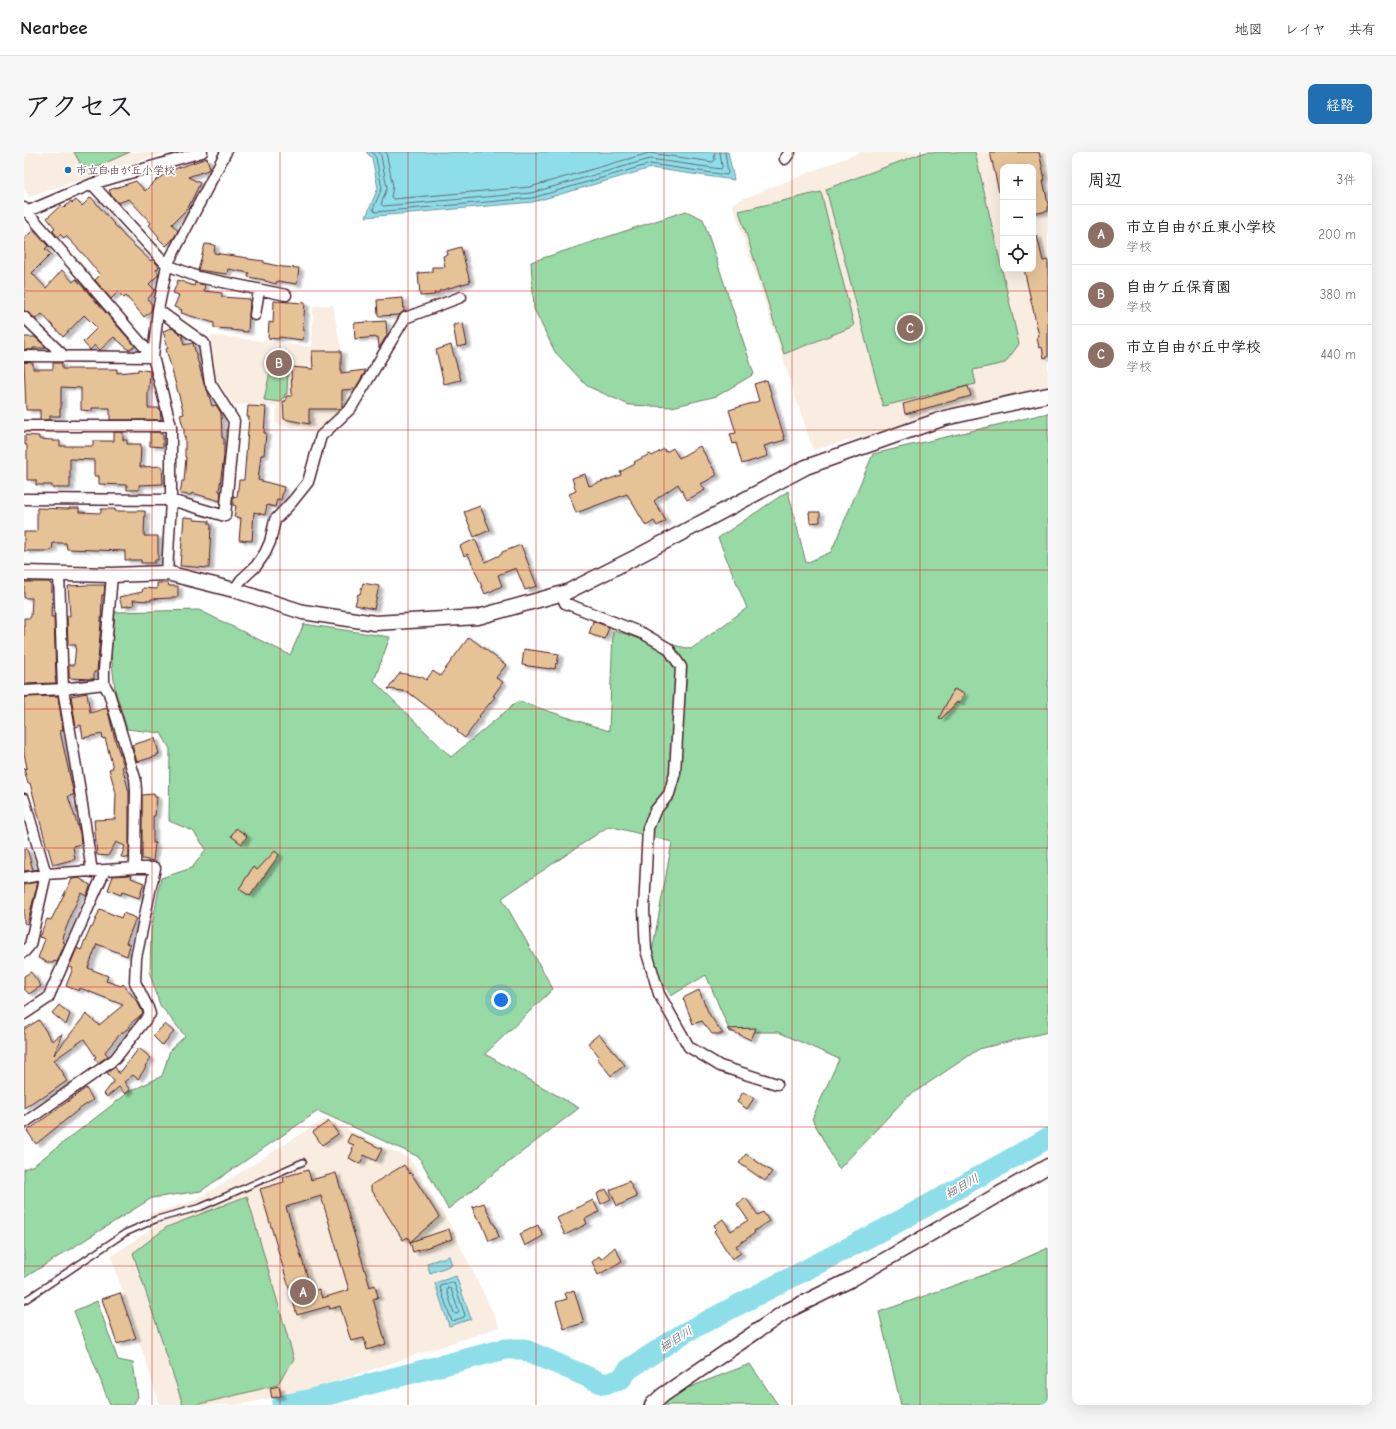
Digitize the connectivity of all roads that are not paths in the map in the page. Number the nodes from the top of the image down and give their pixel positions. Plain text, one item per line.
1 (202, 152) edge
2 (226, 152) edge
3 (92, 184) junction
4 (25, 212) edge
5 (167, 265) junction
6 (259, 290) junction
7 (286, 295) dead end
8 (461, 297) dead end
9 (158, 310) junction
10 (255, 315) dead end
11 (24, 316) edge
12 (24, 356) edge
13 (64, 356) junction
14 (153, 357) junction
15 (1048, 395) edge
16 (24, 426) edge
17 (171, 426) junction
18 (24, 498) edge
19 (171, 500) junction
20 (24, 573) edge
21 (167, 573) junction
22 (59, 574) junction
23 (112, 575) junction
24 (234, 590) junction
25 (561, 593) junction
26 (104, 684) junction
27 (63, 689) junction
28 (24, 691) edge
29 (24, 799) edge
30 (135, 868) junction
31 (105, 870) junction
32 (92, 872) junction
33 (46, 874) junction
34 (24, 878) edge
35 (24, 952) edge
36 (24, 1014) edge
37 (776, 1084) dead end
38 (24, 1124) edge
39 (303, 1162) dead end
40 (1048, 1166) edge
41 (24, 1301) edge
42 (652, 1405) edge

1 - 3 street
2 - 5 street
3 - 4 street
3 - 5 street
4 - 14 street
5 - 6 street
5 - 9 street
6 - 7 street
6 - 10 street
8 - 24 street
9 - 14 street
9 - 19 street
11 - 13 street
12 - 13 street
13 - 14 street
14 - 17 street
15 - 25 street
16 - 17 street
17 - 19 street
18 - 19 street
19 - 21 street
20 - 22 street
21 - 23 street
21 - 24 street
22 - 23 street
22 - 27 street
23 - 26 street
24 - 25 street
25 - 37 street
26 - 27 street
26 - 30 street
27 - 28 street
27 - 32 street
29 - 33 street
30 - 31 street
30 - 38 street
31 - 32 street
31 - 36 street
32 - 33 street
33 - 34 street
33 - 35 street
39 - 41 lane
40 - 42 street

